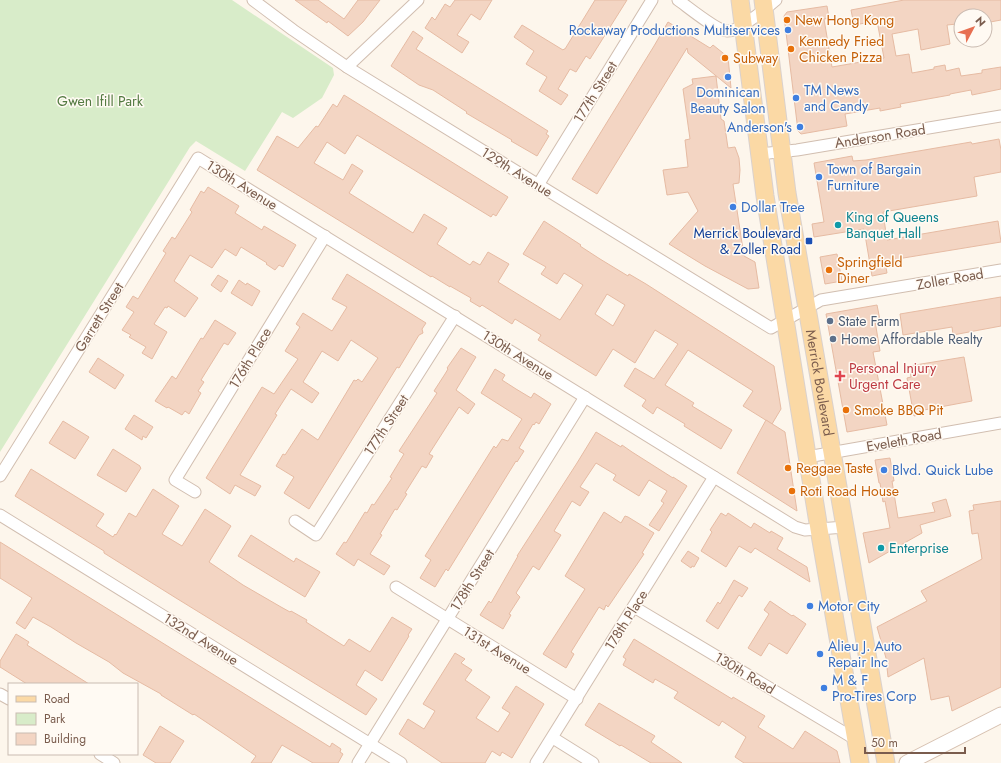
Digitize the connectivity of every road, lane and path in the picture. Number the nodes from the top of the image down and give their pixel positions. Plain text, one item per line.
1 (253, 0) edge
2 (418, 0) edge
3 (652, 0) edge
4 (678, 0) edge
5 (740, 0) edge
6 (768, 3) edge
7 (743, 25) junction
8 (347, 67) junction
9 (1001, 116) edge
10 (782, 152) junction
11 (759, 154) junction
12 (198, 158) joint
13 (538, 185) junction
14 (324, 236) junction
15 (1001, 270) edge
16 (807, 308) junction
17 (455, 316) junction
18 (785, 320) junction
19 (585, 397) junction
20 (1001, 423) edge
21 (832, 453) junction
22 (807, 457) junction
23 (0, 476) edge
24 (714, 477) junction
25 (195, 492) dead end
26 (0, 515) edge
27 (295, 521) dead end
28 (845, 527) junction
29 (819, 529) junction
30 (396, 587) dead end
31 (634, 607) junction
32 (448, 619) junction
33 (577, 699) junction
34 (1001, 715) edge
35 (553, 738) junction
36 (855, 739) junction
37 (370, 744) junction
38 (102, 755) edge
39 (114, 763) edge
40 (358, 763) edge
41 (401, 763) edge
42 (536, 763) edge
43 (593, 763) edge
44 (860, 763) edge
45 (886, 763) edge
46 (907, 763) edge

1 - 8 street, 129th Avenue
2 - 8 street
3 - 13 street, 177th Street
4 - 7 street
5 - 7 main road, Merrick Boulevard
6 - 7 street
6 - 10 main road, Merrick Boulevard
7 - 11 main road, Merrick Boulevard
8 - 13 street, 129th Avenue
9 - 10 street, Anderson Road
10 - 11 street, Anderson Road
10 - 16 main road, Merrick Boulevard
11 - 18 main road, Merrick Boulevard
12 - 14 street, 130th Avenue
12 - 23 street, Garrett Street
13 - 18 street, 129th Avenue
14 - 17 street, 130th Avenue
14 - 25 street, 176th Place
15 - 16 street, Zoller Road
16 - 18 street, Zoller Road
16 - 21 main road, Merrick Boulevard
17 - 19 street, 130th Avenue
17 - 27 street, 177th Street
18 - 22 main road, Merrick Boulevard
19 - 24 street, 130th Avenue
19 - 32 street, 178th Street
20 - 21 street, Eveleth Road
21 - 22 street, Eveleth Road
21 - 28 main road, Merrick Boulevard
22 - 29 main road, Merrick Boulevard
24 - 29 street, 130th Avenue
24 - 31 street, 178th Place
26 - 37 street, 132nd Avenue
28 - 29 street, 130th Avenue
28 - 45 main road, Merrick Boulevard
29 - 36 main road, Merrick Boulevard
30 - 32 street, 131st Avenue
31 - 33 street, 178th Place
31 - 36 street, 130th Road
32 - 33 street, 131st Avenue
32 - 37 street, 178th Street
33 - 35 street, 178th Place
34 - 46 main road
35 - 42 street, 178th Place
35 - 43 street
36 - 44 main road, Merrick Boulevard
37 - 40 street, 178th Street
37 - 41 street, 132nd Avenue
38 - 39 street

